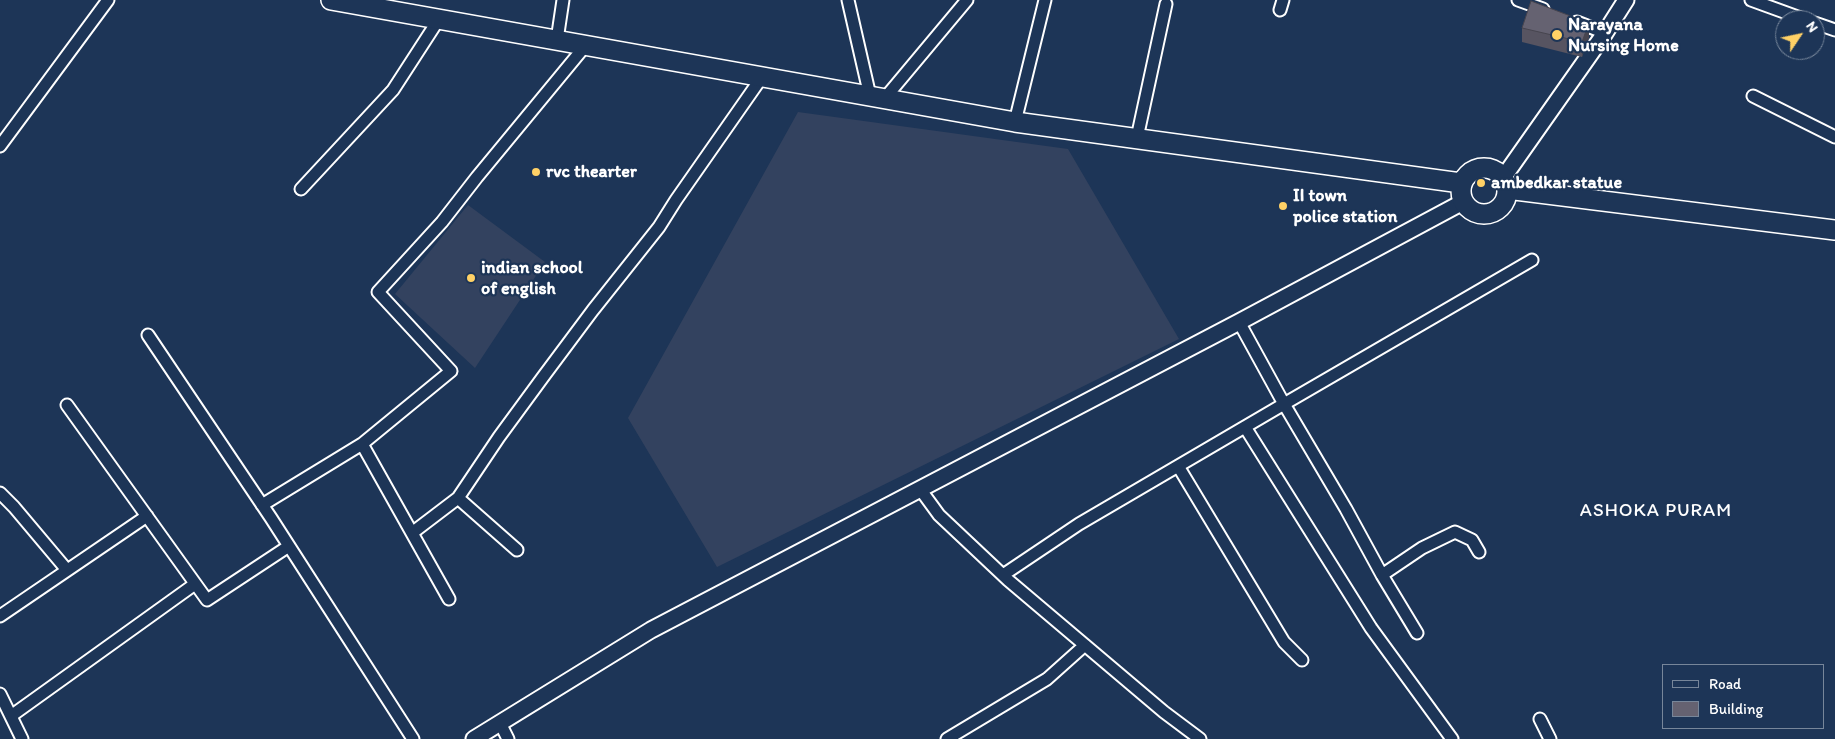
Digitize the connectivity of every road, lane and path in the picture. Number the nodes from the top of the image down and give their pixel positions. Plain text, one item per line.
1 (108, 0) edge
2 (331, 0) edge
3 (563, 0) edge
4 (967, 0) edge
5 (1045, 0) edge
6 (1155, 0) edge
7 (1518, 0) edge
8 (1626, 0) edge
9 (1751, 0) edge
10 (1168, 2) edge
11 (852, 3) edge
12 (1778, 10) edge
13 (1553, 13) edge
14 (439, 19) junction
15 (1570, 20) edge
16 (1605, 32) junction
17 (557, 40) junction
18 (586, 45) junction
19 (762, 76) junction
20 (1753, 96) dead end
21 (877, 97) junction
22 (1015, 122) junction
23 (1137, 138) junction
24 (1835, 138) edge
25 (0, 146) edge
26 (1461, 183) junction
27 (1505, 183) junction
28 (301, 189) dead end
29 (1463, 202) junction
30 (1835, 230) edge
31 (1532, 260) dead end
32 (1239, 322) junction
33 (148, 335) dead end
34 (1284, 404) junction
35 (67, 405) dead end
36 (1245, 427) junction
37 (362, 444) junction
38 (1178, 466) junction
39 (920, 489) junction
40 (0, 493) edge
41 (458, 498) junction
42 (262, 505) junction
43 (146, 516) junction
44 (412, 533) junction
45 (289, 546) junction
46 (517, 550) dead end
47 (1479, 552) dead end
48 (67, 570) junction
49 (1003, 575) junction
50 (1382, 575) junction
51 (195, 584) junction
52 (449, 599) dead end
53 (0, 616) edge
54 (1417, 634) dead end
55 (1085, 644) junction
56 (1302, 660) dead end
57 (0, 694) edge
58 (11, 716) junction
59 (1540, 719) dead end
60 (500, 723) junction
61 (22, 739) edge
62 (412, 739) edge
63 (474, 739) edge
64 (508, 739) edge
65 (947, 739) edge
66 (1200, 739) edge
67 (1452, 739) edge
68 (1550, 739) edge

1 - 25 street
2 - 14 main road
3 - 17 street
4 - 21 street
5 - 22 street
6 - 10 street
7 - 13 street
8 - 16 street
9 - 12 street
10 - 23 street
11 - 21 street
14 - 17 main road
14 - 28 street
15 - 16 street
16 - 27 street
17 - 18 main road
18 - 19 main road
18 - 37 street
19 - 21 main road
19 - 41 street
20 - 24 street
21 - 22 main road
22 - 23 main road
23 - 26 main road
26 - 27 main road
26 - 29 main road
27 - 29 main road
27 - 30 main road
29 - 32 street
31 - 34 street
32 - 34 street
32 - 39 street
33 - 42 street
34 - 36 street
34 - 50 street
35 - 43 street
36 - 38 street
36 - 67 street
37 - 42 street
37 - 44 street
38 - 49 street
38 - 56 street
39 - 49 street
39 - 60 street
40 - 48 street
41 - 44 street
41 - 46 street
42 - 45 street
43 - 48 street
43 - 51 street
44 - 52 street
45 - 51 street
45 - 62 street
47 - 50 street
48 - 53 street
49 - 55 street
50 - 54 street
51 - 58 street
55 - 65 street
55 - 66 street
57 - 58 street
58 - 61 street
59 - 68 street
60 - 63 street
60 - 64 street

